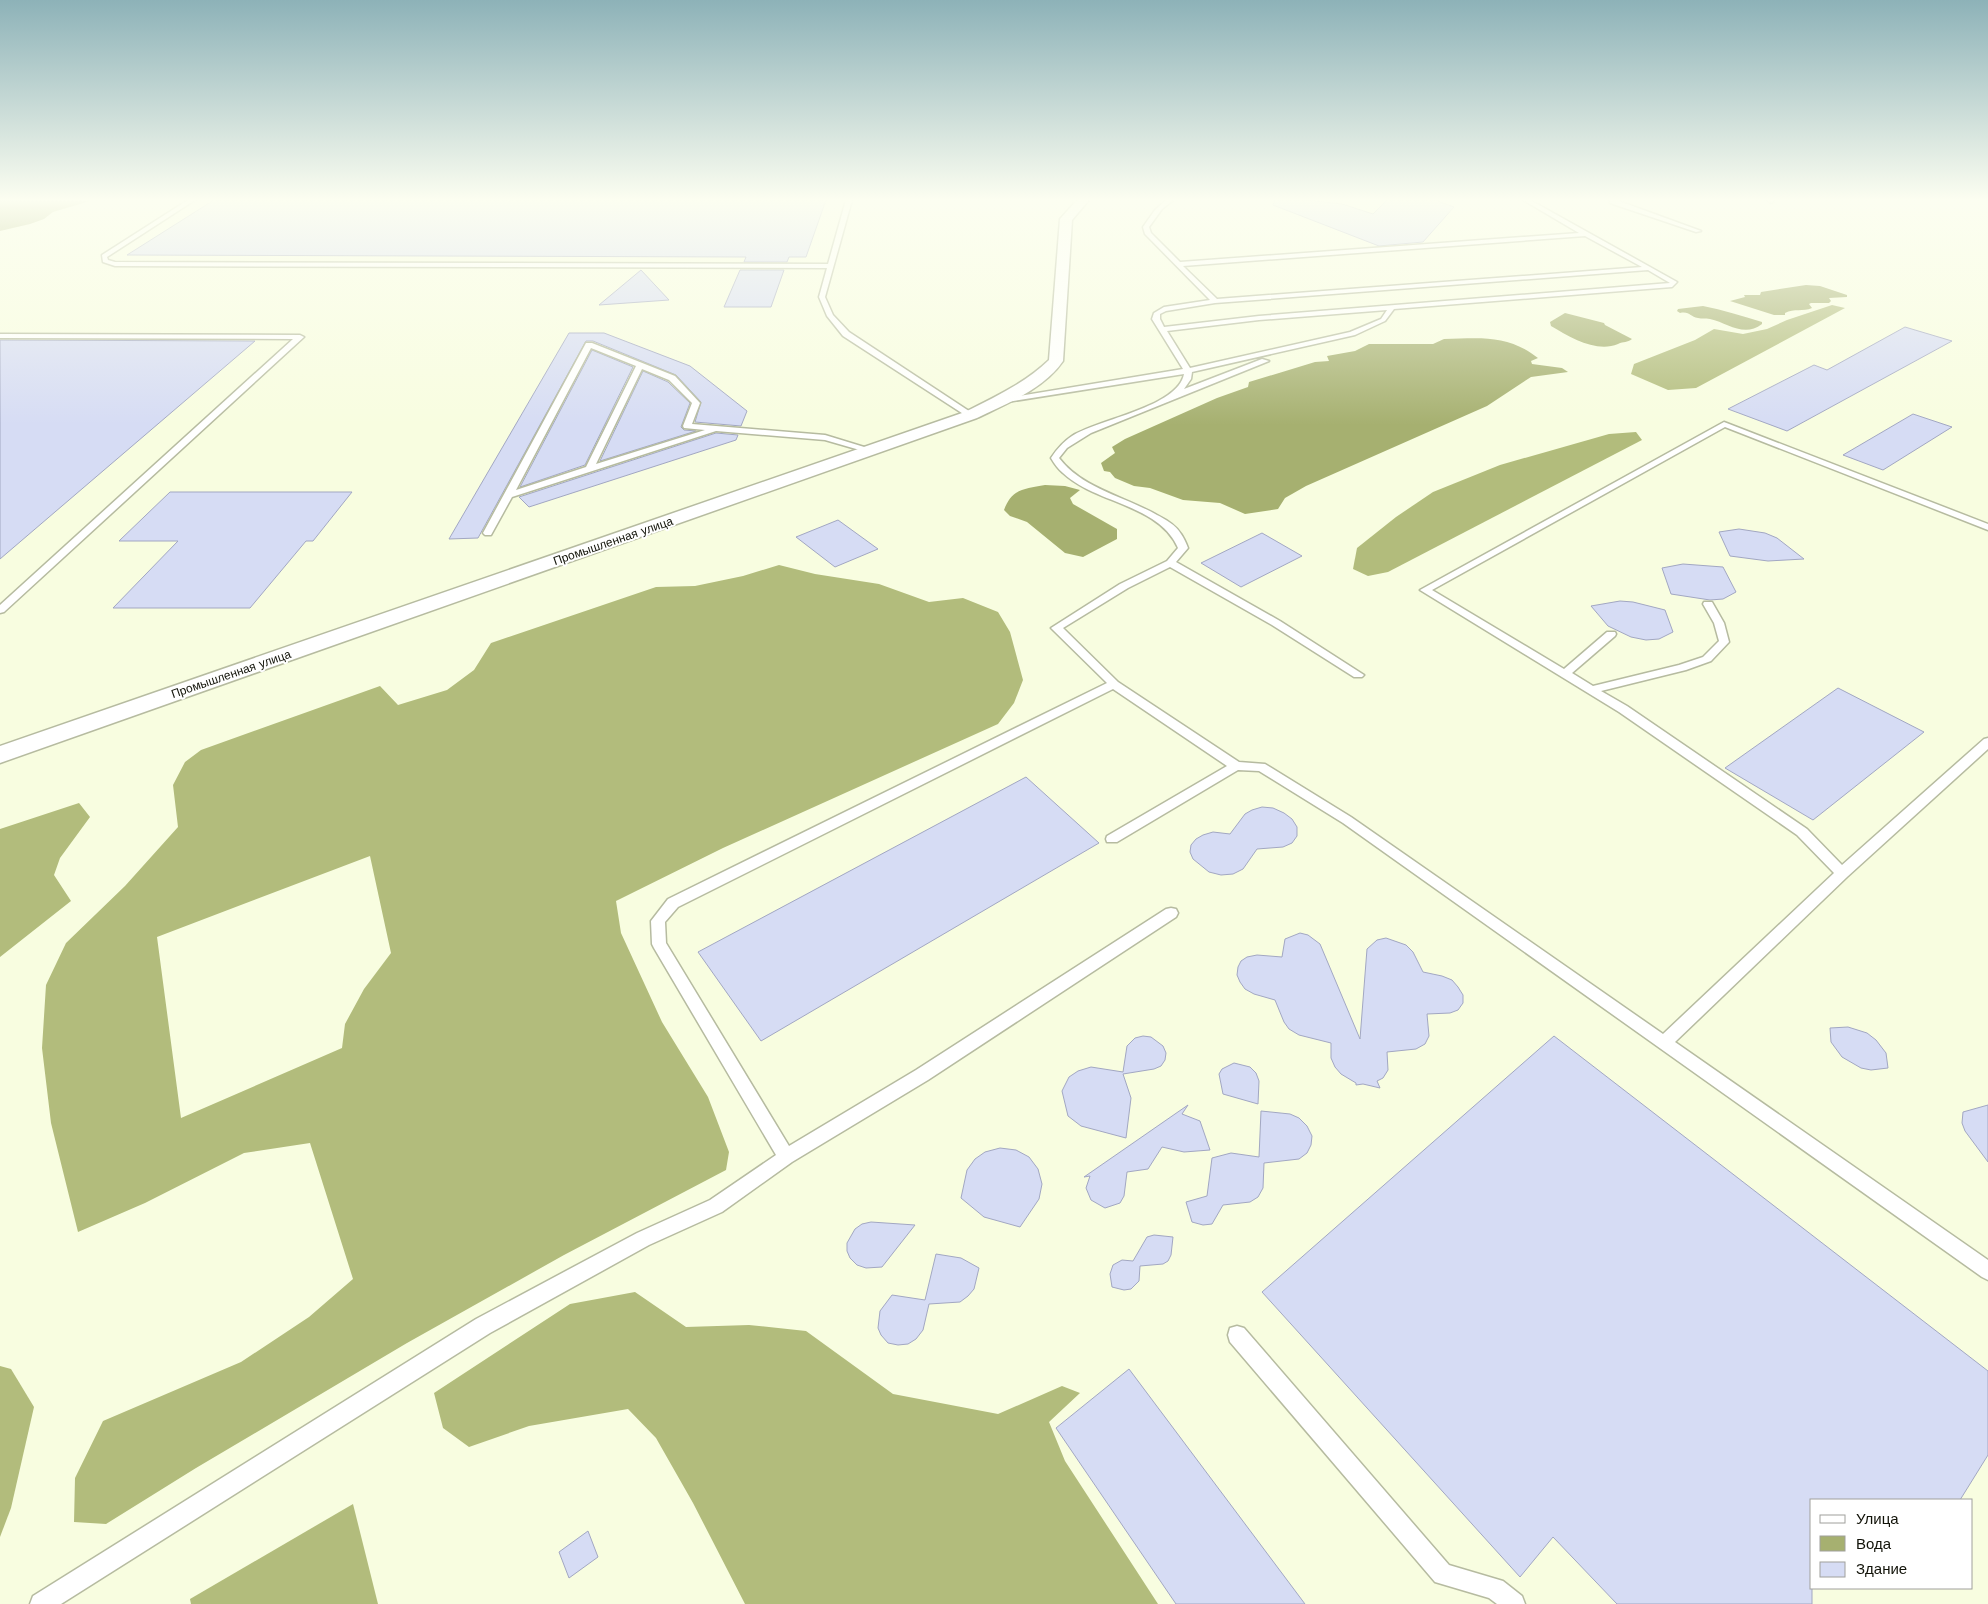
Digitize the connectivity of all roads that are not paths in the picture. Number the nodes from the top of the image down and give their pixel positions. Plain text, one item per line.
1 (828, 275) edge
2 (1062, 275) edge
3 (1189, 275) edge
4 (1559, 275) edge
5 (1661, 275) edge
6 (1215, 301) junction
7 (1392, 307) junction
8 (1163, 329) junction
9 (0, 336) edge
10 (1313, 343) junction
11 (640, 365) junction
12 (1188, 371) junction
13 (1170, 398) junction
14 (998, 401) junction
15 (971, 415) junction
16 (687, 426) junction
17 (719, 428) junction
18 (681, 440) junction
19 (870, 450) junction
20 (589, 470) junction
21 (508, 495) junction
22 (1988, 528) edge
23 (488, 533) dead end
24 (1170, 563) junction
25 (1708, 604) dead end
26 (0, 610) edge
27 (1611, 634) dead end
28 (1564, 674) junction
29 (1358, 675) dead end
30 (1114, 684) junction
31 (1592, 690) junction
32 (1988, 742) edge
33 (0, 755) edge
34 (1236, 766) junction
35 (1112, 839) dead end
36 (1842, 873) junction
37 (1171, 913) dead end
38 (1664, 1043) junction
39 (786, 1157) junction
40 (1988, 1271) edge
41 (1238, 1335) dead end
42 (41, 1604) edge
43 (1514, 1604) edge

1 - 15 lane
2 - 14 street, Промышленная улица
3 - 6 lane
4 - 6 lane
5 - 7 lane
6 - 8 lane
7 - 8 lane
7 - 10 lane
8 - 12 lane
9 - 26 lane
10 - 12 lane
10 - 13 lane
11 - 16 lane
11 - 20 lane
11 - 21 lane
12 - 13 lane
12 - 14 lane
13 - 24 lane
14 - 15 street, Промышленная улица
15 - 19 street, Промышленная улица
16 - 17 lane
16 - 18 lane
17 - 18 lane
17 - 19 lane
18 - 20 lane
19 - 33 street, Промышленная улица
20 - 21 lane
21 - 23 lane
22 - 28 lane
24 - 29 lane
24 - 30 lane
25 - 31 lane
27 - 28 lane
28 - 31 lane
30 - 34 lane
30 - 39 lane
31 - 36 lane
32 - 36 lane
34 - 35 lane
34 - 38 lane
36 - 38 lane
37 - 39 lane
38 - 40 lane
39 - 42 lane
41 - 43 lane

